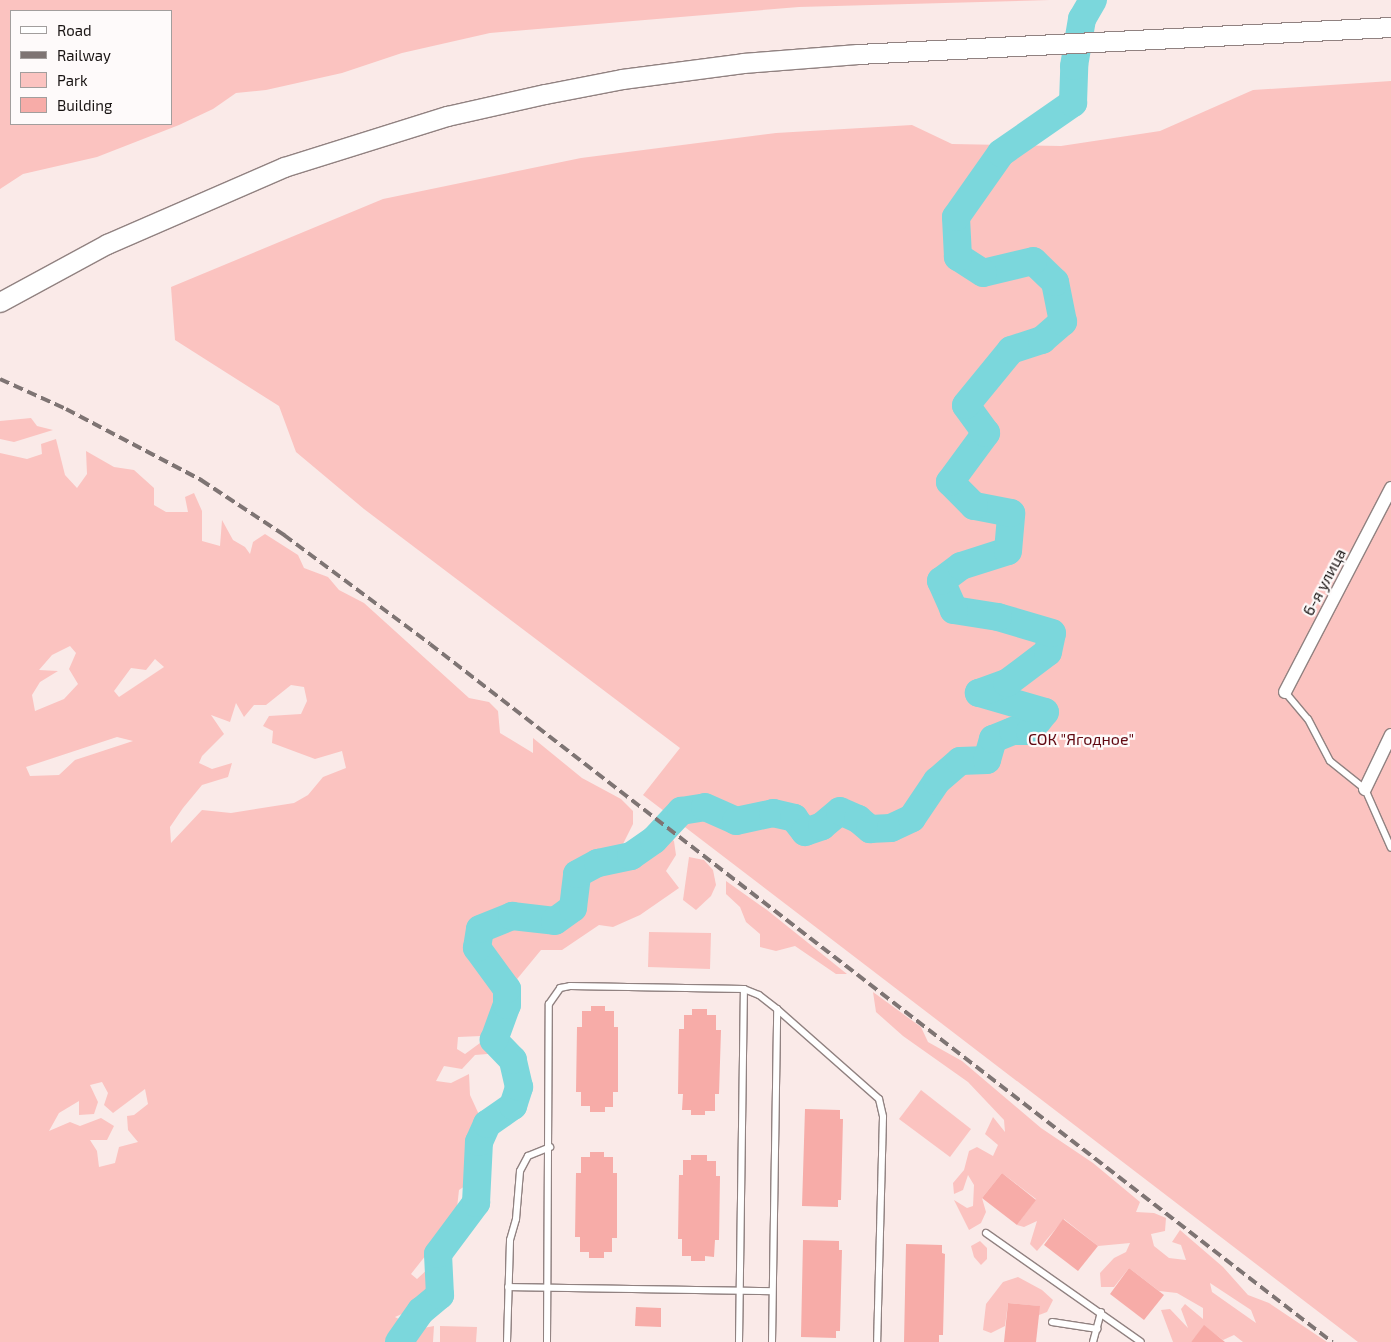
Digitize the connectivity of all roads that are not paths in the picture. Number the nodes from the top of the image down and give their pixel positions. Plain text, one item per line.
1 (1391, 27) edge
2 (0, 302) edge
3 (1391, 488) edge
4 (1285, 692) joint
5 (1391, 735) edge
6 (1365, 789) junction
7 (1391, 848) edge
8 (744, 989) junction
9 (777, 1009) junction
10 (550, 1147) junction
11 (986, 1233) dead end
12 (508, 1287) junction
13 (548, 1287) junction
14 (741, 1291) junction
15 (772, 1291) junction
16 (1101, 1312) junction
17 (1052, 1322) dead end
18 (1096, 1328) junction
19 (507, 1342) edge
20 (547, 1342) edge
21 (739, 1342) edge
22 (772, 1342) edge
23 (877, 1342) edge
24 (1093, 1342) edge
25 (1141, 1342) edge

1 - 2 main road
3 - 4 street, 6-я улица
4 - 6 lane
5 - 6 street
6 - 7 lane
8 - 9 lane
8 - 10 lane
8 - 14 lane
9 - 15 lane
9 - 23 lane
10 - 12 lane
10 - 13 lane
11 - 16 lane
12 - 13 lane
12 - 19 lane
13 - 14 lane
13 - 20 lane
14 - 15 lane
14 - 21 lane
15 - 22 lane
16 - 18 lane
16 - 25 lane
17 - 18 lane
18 - 24 lane

